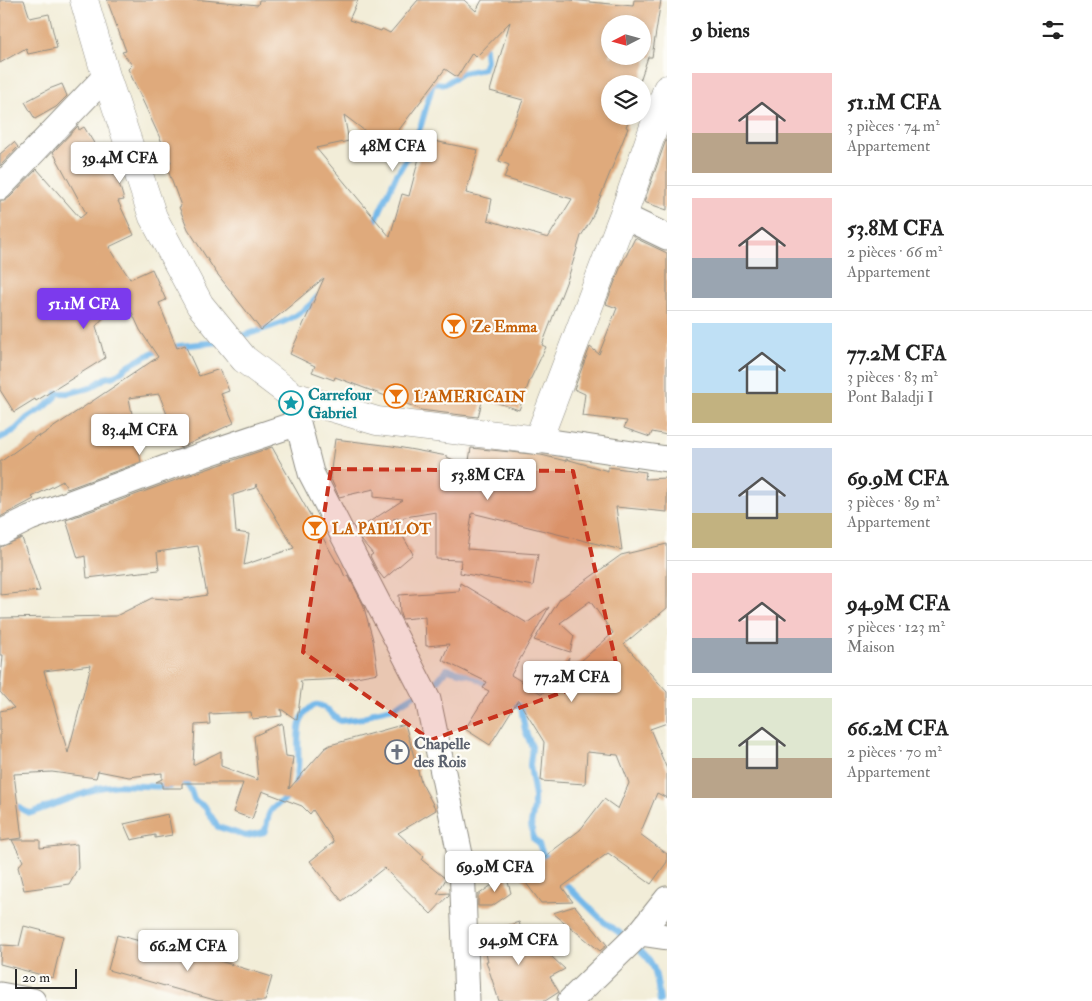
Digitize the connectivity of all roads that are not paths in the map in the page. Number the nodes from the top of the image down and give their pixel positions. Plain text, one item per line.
1 (84, 0) edge
2 (106, 76) junction
3 (667, 89) edge
4 (0, 187) edge
5 (623, 216) junction
6 (667, 237) edge
7 (293, 396) junction
8 (298, 423) junction
9 (538, 440) junction
10 (667, 459) edge
11 (0, 533) edge
12 (667, 899) edge
13 (667, 937) edge
14 (633, 940) junction
15 (0, 995) edge
16 (33, 1001) edge
17 (467, 1001) edge
18 (570, 1001) edge

1 - 2 street
2 - 4 street
2 - 7 street
3 - 5 street
5 - 6 street
5 - 9 street
7 - 8 street
7 - 9 street
8 - 11 street
8 - 17 street
9 - 10 street
12 - 14 street
13 - 14 street
14 - 18 street
15 - 16 street

